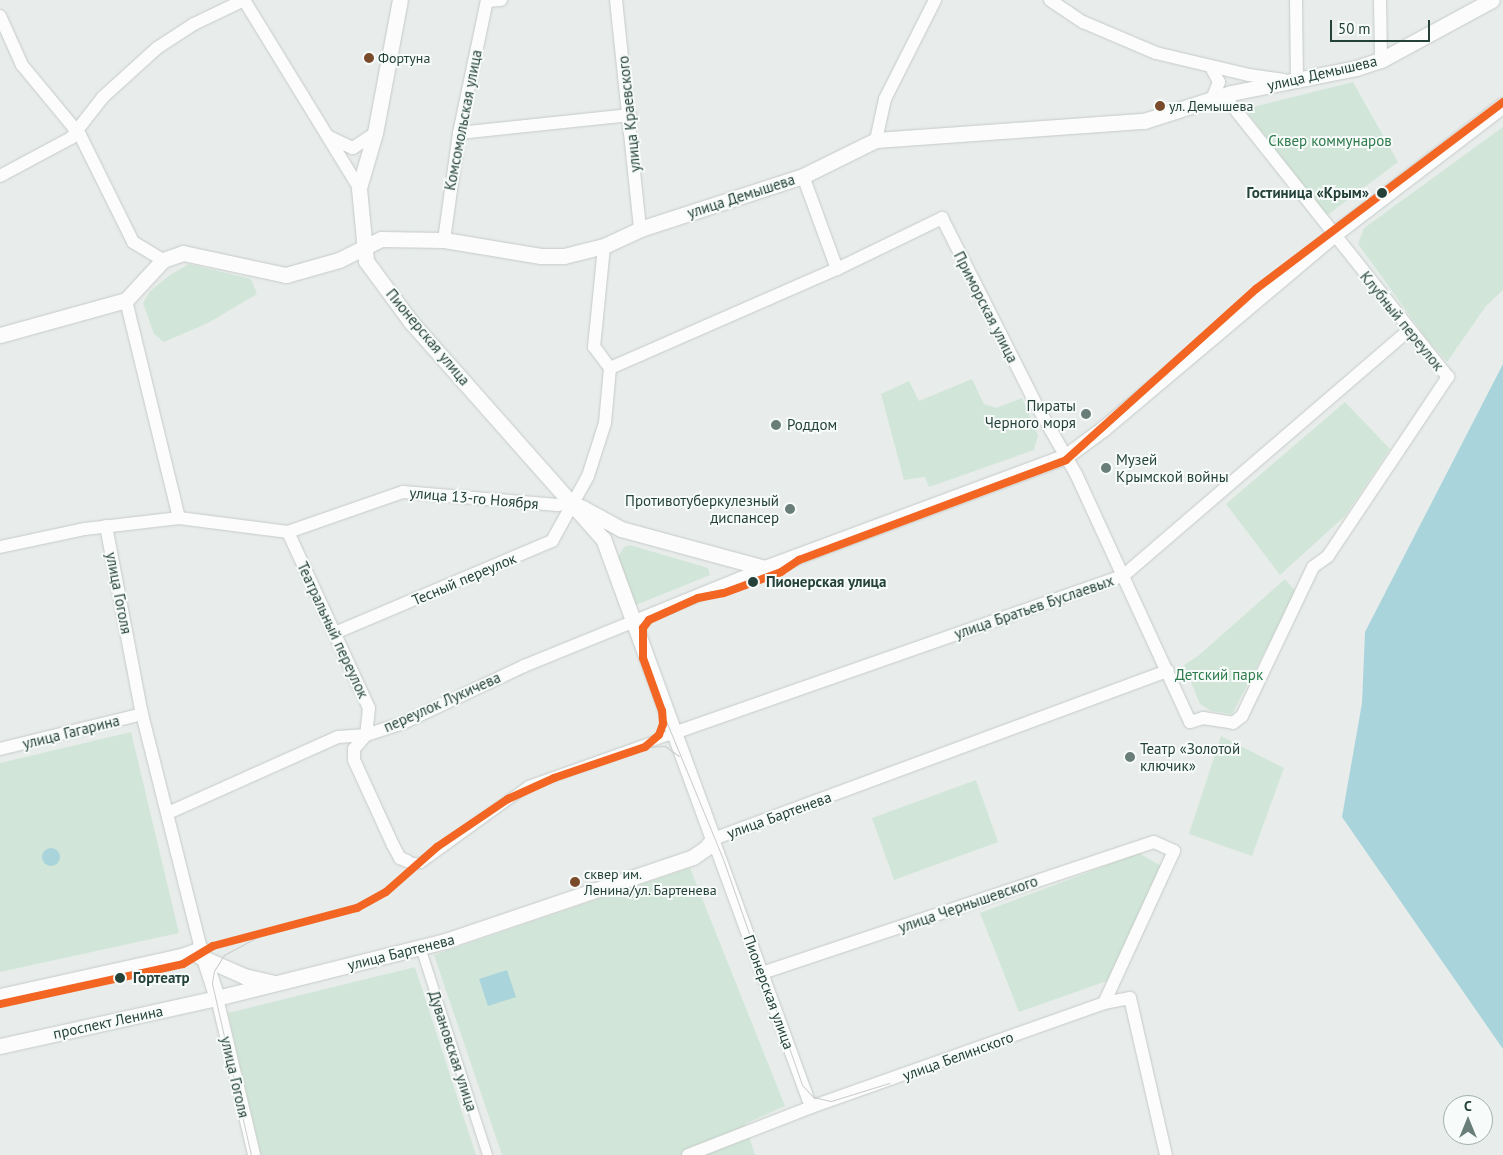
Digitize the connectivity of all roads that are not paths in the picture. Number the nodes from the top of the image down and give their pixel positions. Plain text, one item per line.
1 (244, 0) edge
2 (400, 0) edge
3 (487, 0) edge
4 (501, 0) edge
5 (616, 0) edge
6 (935, 0) edge
7 (1050, 0) edge
8 (1296, 0) edge
9 (1380, 0) edge
10 (1492, 0) edge
11 (0, 16) edge
12 (1381, 60) junction
13 (1211, 67) junction
14 (1295, 80) junction
15 (1218, 97) junction
16 (1503, 106) edge
17 (630, 114) junction
18 (76, 131) junction
19 (375, 133) junction
20 (459, 133) junction
21 (327, 136) junction
22 (876, 140) junction
23 (0, 176) edge
24 (803, 176) junction
25 (359, 188) junction
26 (640, 228) junction
27 (1333, 234) junction
28 (444, 240) junction
29 (604, 246) junction
30 (362, 249) junction
31 (163, 260) junction
32 (837, 269) junction
33 (126, 300) junction
34 (1409, 330) junction
35 (0, 335) edge
36 (610, 368) junction
37 (1066, 456) junction
38 (574, 503) junction
39 (179, 518) junction
40 (106, 526) junction
41 (621, 529) junction
42 (288, 532) junction
43 (603, 539) junction
44 (0, 547) edge
45 (764, 568) junction
46 (1123, 576) junction
47 (633, 620) junction
48 (336, 633) junction
49 (1168, 671) junction
50 (142, 714) junction
51 (1190, 722) joint
52 (674, 733) junction
53 (366, 735) junction
54 (0, 749) edge
55 (168, 813) junction
56 (712, 839) junction
57 (407, 862) joint
58 (420, 947) junction
59 (202, 953) junction
60 (762, 974) junction
61 (275, 983) junction
62 (0, 996) edge
63 (217, 998) junction
64 (1104, 1003) junction
65 (0, 1046) edge
66 (811, 1107) junction
67 (254, 1155) edge
68 (487, 1155) edge
69 (688, 1155) edge
70 (1166, 1155) edge

1 - 18 street
1 - 21 street, Пионерская улица
2 - 19 street
3 - 4 street
3 - 20 street, Комсомольская улица
5 - 17 street, улица Краевского
6 - 22 street
7 - 13 street
8 - 14 street
9 - 12 street
10 - 12 street, улица Демышева
11 - 18 street
12 - 14 street, улица Демышева
13 - 14 street
13 - 15 street
14 - 15 street, улица Демышева
15 - 22 street, улица Демышева
15 - 27 street, Клубный переулок
16 - 27 street
17 - 20 street
17 - 26 street, улица Краевского
18 - 23 street
18 - 31 street
19 - 21 street
19 - 25 street
20 - 28 street, Комсомольская улица
21 - 25 street, Пионерская улица
22 - 24 street, улица Демышева
24 - 26 street, улица Демышева
24 - 32 street
25 - 30 street, Пионерская улица
26 - 29 street, улица Демышева
27 - 34 street, Клубный переулок
27 - 37 street
28 - 29 street, улица Демышева
28 - 30 street, улица Демышева
29 - 36 street
30 - 31 street, улица Демышева
30 - 38 street, Пионерская улица
31 - 33 street
32 - 36 street, Приморская улица
32 - 37 street, Приморская улица
33 - 35 street
33 - 39 street
34 - 46 street, улица Братьев Буслаевых
34 - 51 street, Клубный переулок
36 - 38 street
37 - 45 street
37 - 46 street, Приморская улица
38 - 41 street
38 - 42 street, улица 13-го Ноября
38 - 43 street, Пионерская улица
38 - 48 street, Тесный переулок
39 - 40 street
39 - 42 street, улица 13-го Ноября
40 - 44 street
40 - 50 street, улица Гоголя
41 - 43 street
41 - 45 street
42 - 48 street, Театральный переулок
43 - 47 street, Пионерская улица
45 - 47 street, переулок Лукичева
46 - 49 street, Приморская улица
46 - 52 street, улица Братьев Буслаевых
47 - 52 street, Пионерская улица
47 - 53 street, переулок Лукичева
48 - 53 street, Театральный переулок
49 - 51 street, Приморская улица
49 - 56 street, улица Бартенева
50 - 54 street, улица Гагарина
50 - 55 street, улица Гоголя
52 - 56 street, Пионерская улица
52 - 57 street
53 - 55 street, переулок Лукичева
53 - 57 street, Театральный переулок
55 - 59 street, улица Гоголя
56 - 58 street, улица Бартенева
56 - 60 street, Пионерская улица
58 - 61 street, улица Бартенева
58 - 68 street, Дувановская улица
59 - 61 street
59 - 62 street
59 - 63 street
60 - 64 street, улица Чернышевского
60 - 66 street, Пионерская улица
61 - 63 street, улица Бартенева
63 - 65 street, проспект Ленина
63 - 67 street, улица Гоголя
64 - 66 street, улица Белинского
64 - 70 street, улица Белинского
66 - 69 street, улица Белинского

